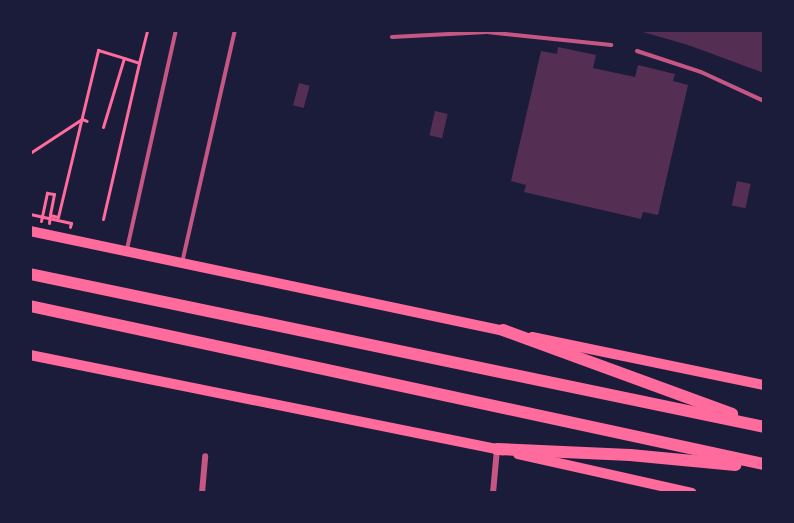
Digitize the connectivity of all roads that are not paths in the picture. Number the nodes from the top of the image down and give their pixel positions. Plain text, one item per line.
1 (176, 30) edge
2 (235, 30) edge
3 (392, 37) dead end
4 (611, 45) dead end
5 (637, 51) dead end
6 (764, 101) edge
7 (30, 231) edge
8 (126, 252) junction
9 (182, 263) junction
10 (30, 274) edge
11 (30, 306) edge
12 (503, 330) junction
13 (30, 356) edge
14 (764, 385) edge
15 (764, 426) edge
16 (497, 449) junction
17 (205, 456) dead end
18 (764, 466) edge
19 (202, 493) edge
20 (493, 493) edge
21 (692, 493) edge

1 - 8 lane
2 - 9 lane
3 - 4 lane
5 - 6 lane
7 - 8 main road
8 - 9 main road
9 - 12 main road
10 - 15 highway
11 - 18 highway
12 - 14 main road
12 - 15 highway
13 - 16 main road
16 - 18 highway
16 - 20 street
16 - 21 main road
17 - 19 street

